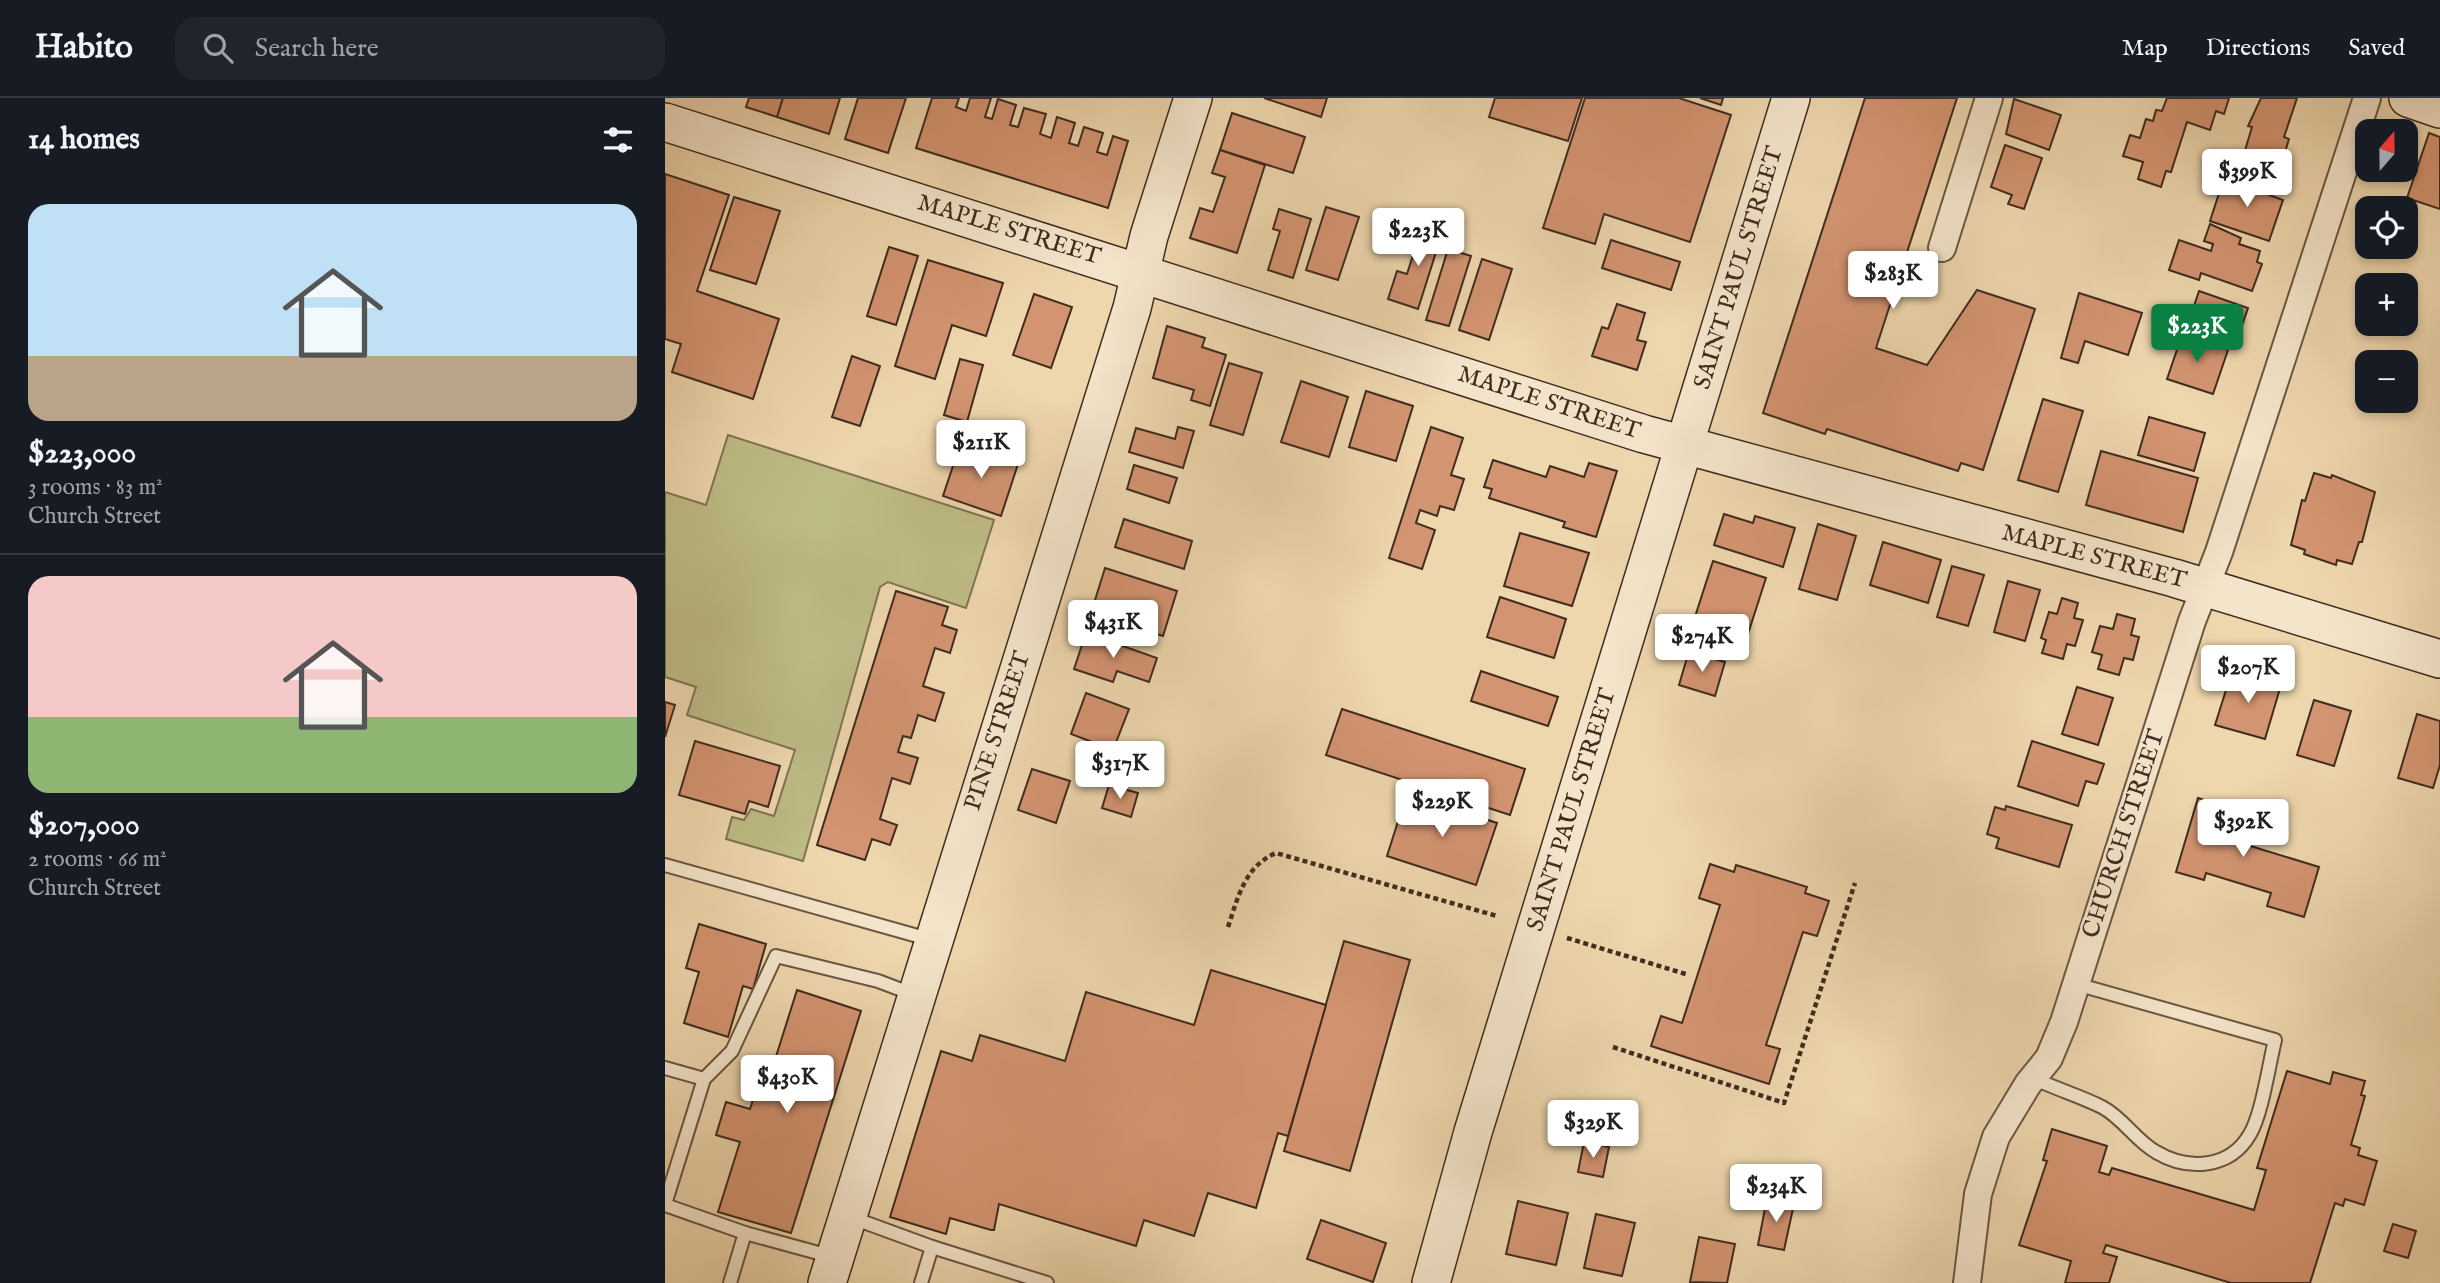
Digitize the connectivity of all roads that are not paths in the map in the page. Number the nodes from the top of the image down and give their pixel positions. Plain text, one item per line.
1 (1193, 98) edge
2 (1791, 98) edge
3 (1989, 98) edge
4 (2367, 98) edge
5 (2408, 98) edge
6 (2440, 109) edge
7 (665, 122) edge
8 (1942, 248) dead end
9 (1141, 271) junction
10 (1685, 446) junction
11 (2205, 588) junction
12 (2440, 659) edge
13 (669, 869) edge
14 (932, 940) junction
15 (2076, 984) junction
16 (915, 996) junction
17 (665, 1068) edge
18 (2033, 1078) junction
19 (704, 1079) junction
20 (665, 1205) edge
21 (848, 1216) junction
22 (745, 1233) junction
23 (932, 1247) junction
24 (831, 1270) edge
25 (1050, 1282) edge
26 (730, 1283) edge
27 (921, 1283) edge
28 (1431, 1283) edge
29 (1967, 1283) edge

1 - 9 street, PINE STREET
2 - 10 street, SAINT PAUL STREET
3 - 8 street
4 - 11 street, CHURCH STREET
5 - 6 street
7 - 9 street, MAPLE STREET
9 - 10 street, MAPLE STREET
9 - 14 street, PINE STREET
10 - 11 street, MAPLE STREET
10 - 28 street, SAINT PAUL STREET
11 - 12 street, MAPLE STREET
11 - 15 street, CHURCH STREET
13 - 14 lane
14 - 16 street, PINE STREET
15 - 18 street, CHURCH STREET
15 - 18 lane
16 - 19 lane
16 - 21 street, PINE STREET
17 - 19 lane
18 - 29 street, CHURCH STREET
19 - 20 lane
20 - 22 lane
21 - 23 lane
21 - 24 street, PINE STREET
22 - 24 lane
22 - 26 lane
23 - 25 lane
23 - 27 lane

